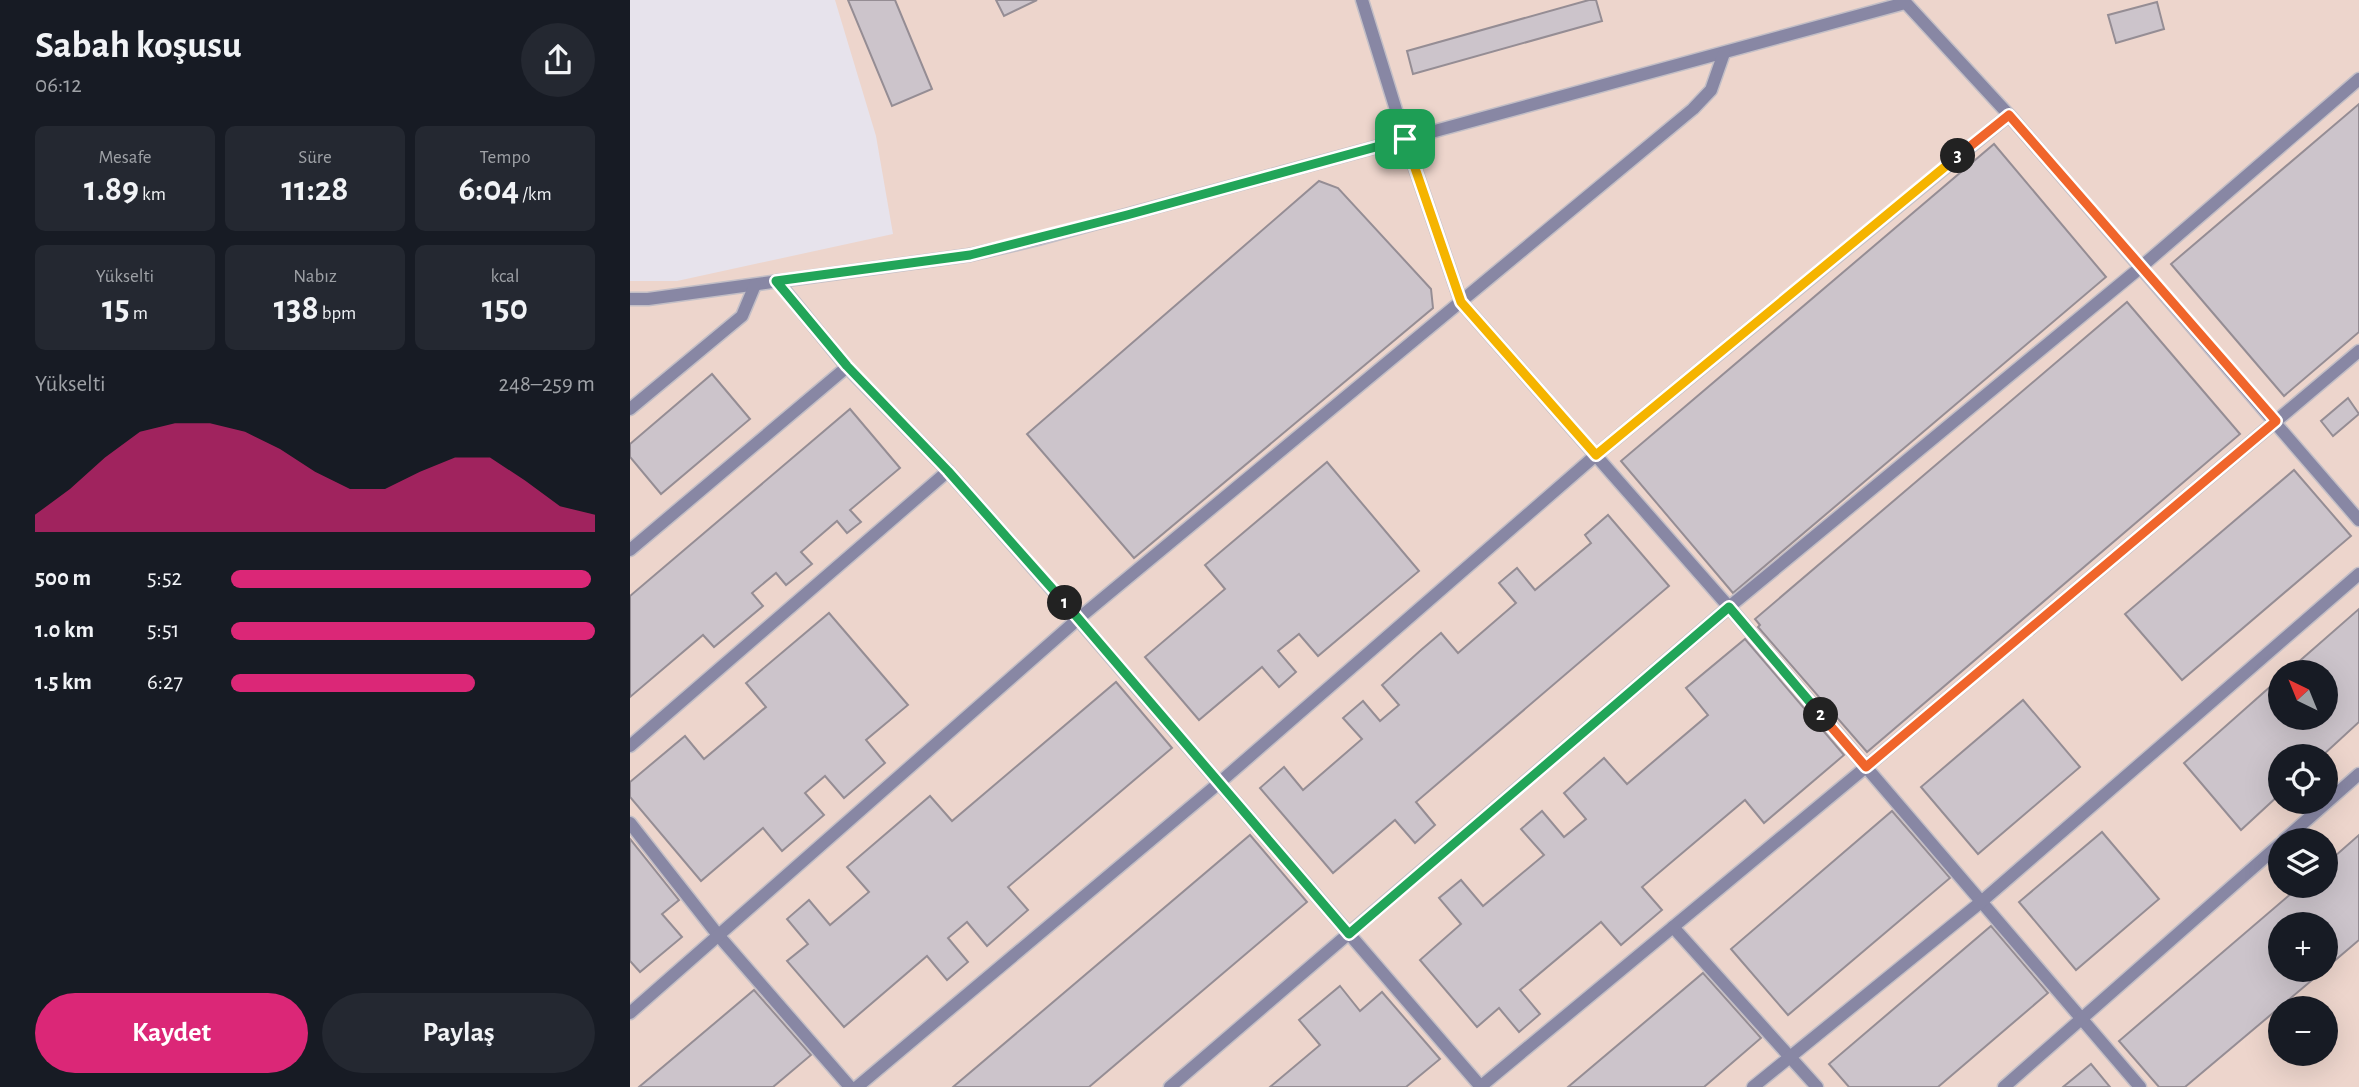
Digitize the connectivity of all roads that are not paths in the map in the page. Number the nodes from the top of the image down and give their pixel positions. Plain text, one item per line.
1 (1362, 0) edge
2 (1904, 1) edge
3 (1724, 53) junction
4 (2359, 79) edge
5 (2009, 115) junction
6 (1405, 139) junction
7 (2141, 267) junction
8 (776, 281) junction
9 (755, 285) junction
10 (630, 299) edge
11 (1461, 302) junction
12 (2359, 351) edge
13 (847, 366) junction
14 (630, 409) edge
15 (2276, 421) junction
16 (1596, 455) junction
17 (948, 471) junction
18 (2359, 520) edge
19 (630, 550) edge
20 (2359, 574) edge
21 (1729, 607) junction
22 (1079, 619) junction
23 (630, 746) edge
24 (1866, 767) junction
25 (2359, 774) edge
26 (1219, 783) junction
27 (630, 823) edge
28 (2298, 828) edge
29 (2268, 855) edge
30 (1981, 902) junction
31 (1673, 927) junction
32 (1349, 934) junction
33 (718, 935) junction
34 (630, 1013) edge
35 (2081, 1019) junction
36 (1791, 1057) junction
37 (850, 1087) edge
38 (857, 1087) edge
39 (1170, 1087) edge
40 (1480, 1087) edge
41 (1754, 1087) edge
42 (1817, 1087) edge
43 (2004, 1087) edge
44 (2140, 1087) edge

1 - 6 street
2 - 3 street
2 - 5 street
3 - 6 street
3 - 11 street
4 - 7 street
5 - 7 street
5 - 16 street
6 - 8 street
6 - 11 street
7 - 15 street
7 - 21 street
8 - 9 street
8 - 13 street
9 - 10 street
9 - 14 street
11 - 16 street
11 - 22 street
12 - 15 street
13 - 17 street
13 - 19 street
15 - 18 street
15 - 24 street
16 - 21 street
16 - 26 street
17 - 22 street
17 - 23 street
20 - 30 street
21 - 24 street
21 - 32 street
22 - 26 street
22 - 33 street
24 - 30 street
24 - 31 street
25 - 28 street
26 - 32 street
26 - 38 street
27 - 33 street
29 - 35 street
30 - 35 street
30 - 36 street
31 - 36 street
31 - 40 street
32 - 39 street
32 - 40 street
33 - 34 street
33 - 37 street
35 - 43 street
35 - 44 street
36 - 41 street
36 - 42 street

